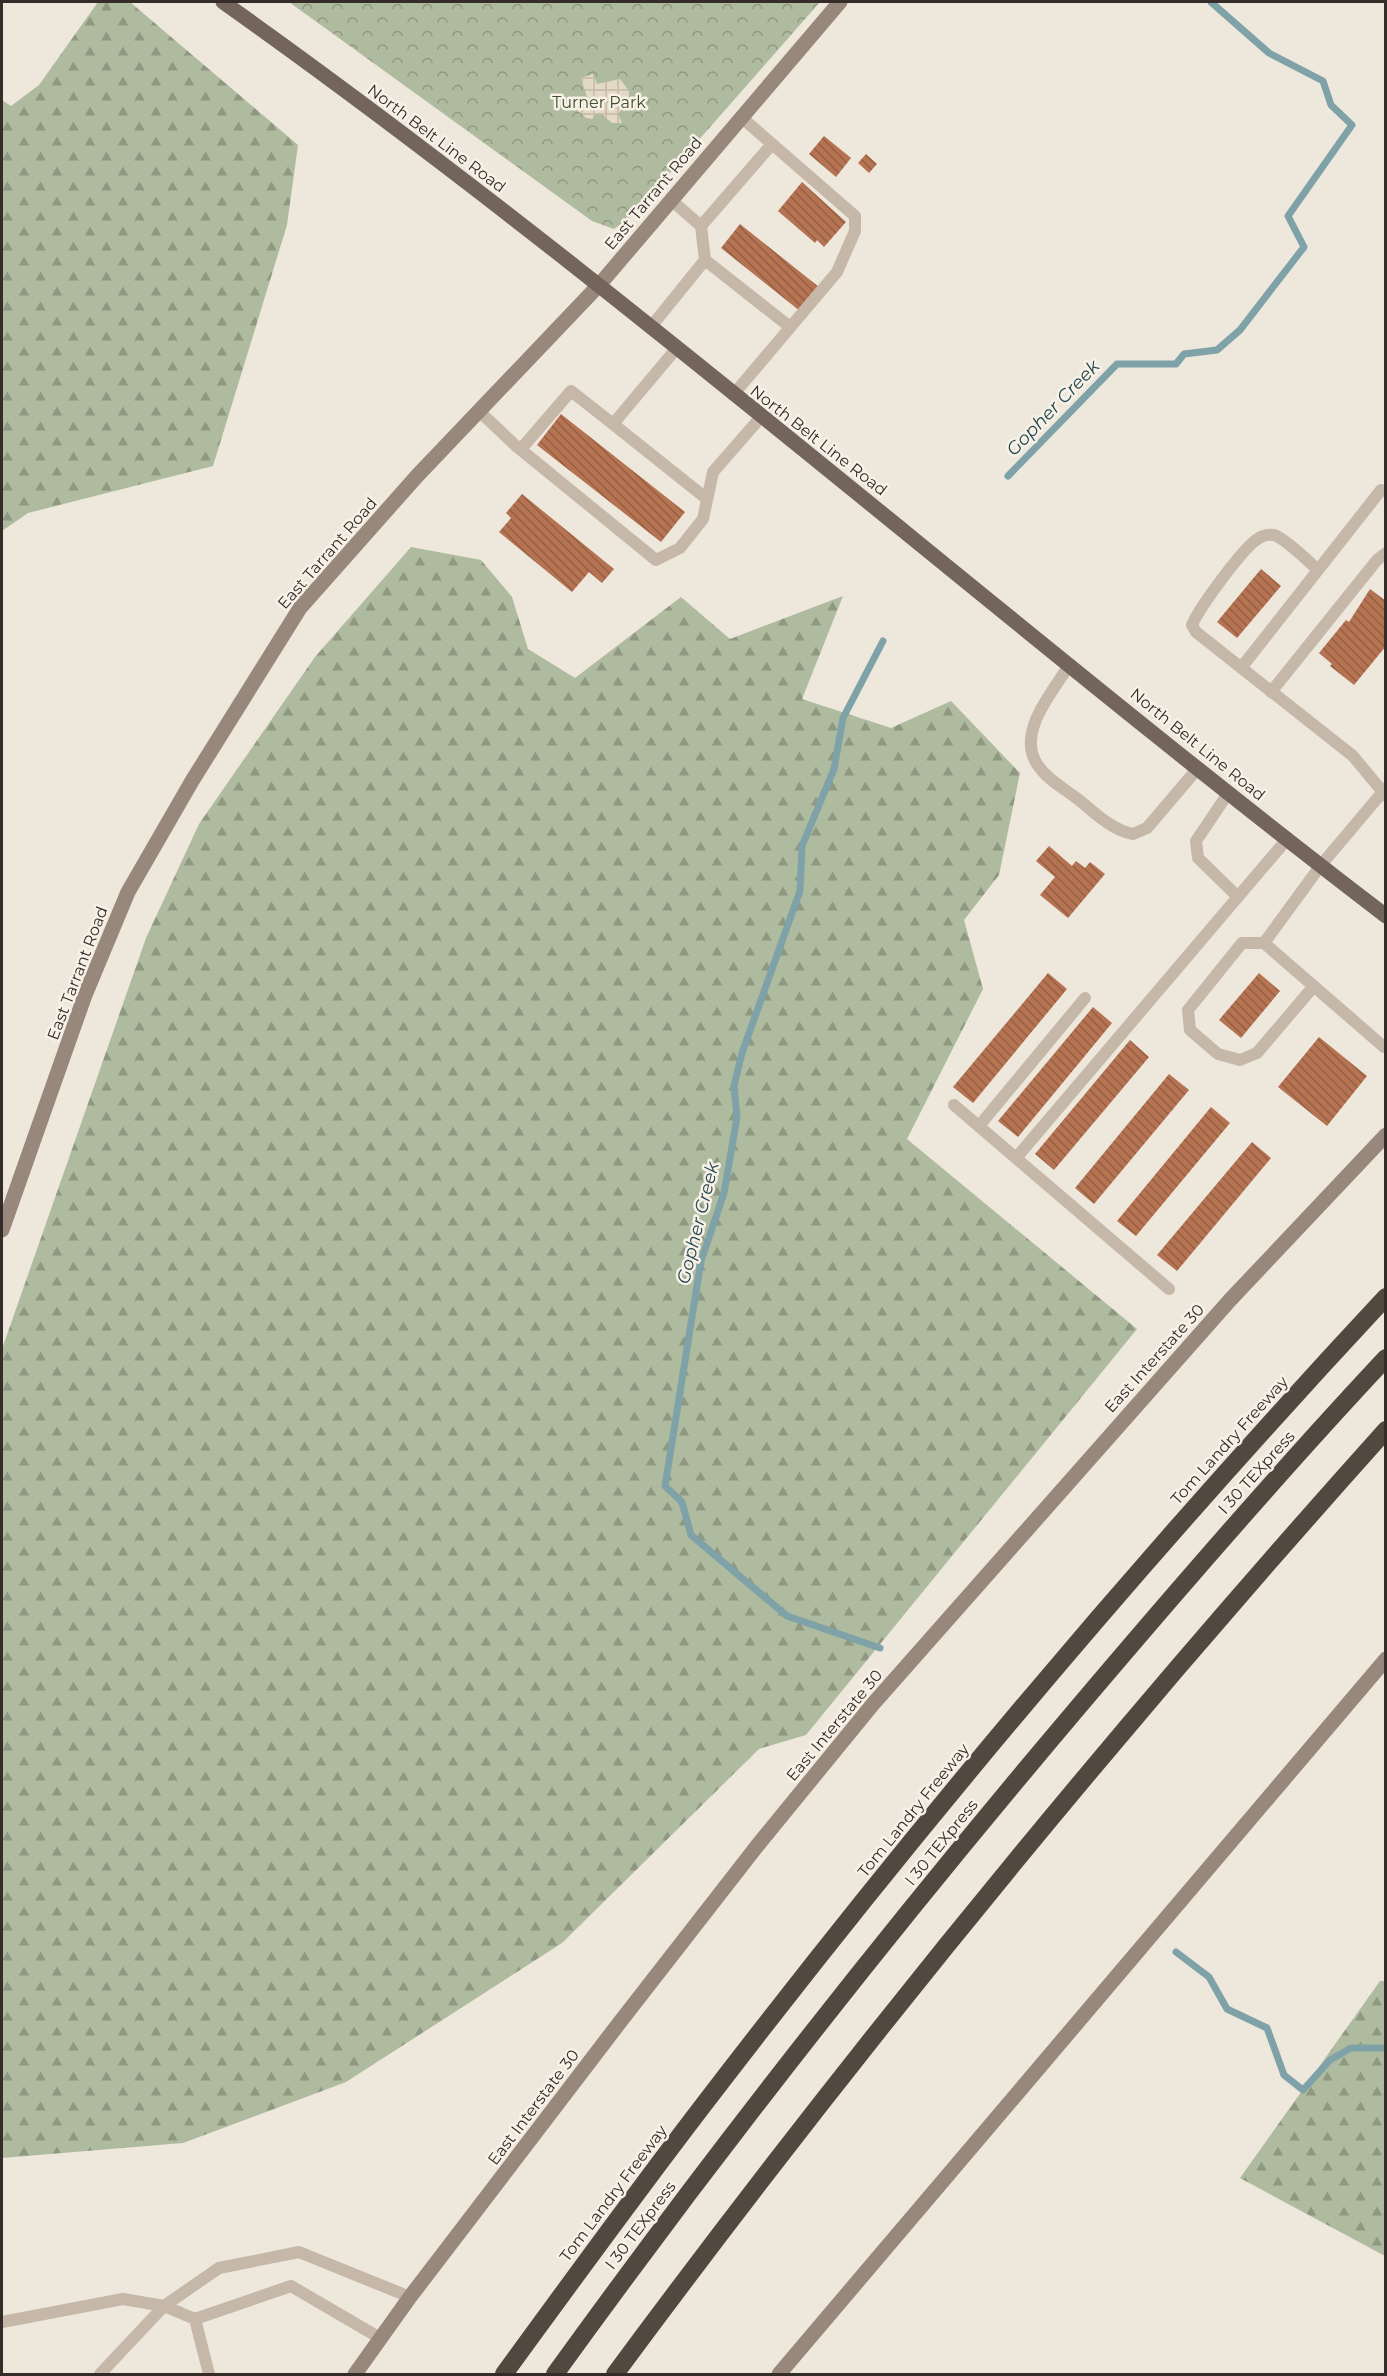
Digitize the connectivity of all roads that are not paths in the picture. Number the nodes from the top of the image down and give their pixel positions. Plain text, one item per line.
1 (223, 2) edge
2 (840, 2) edge
3 (741, 117) junction
4 (772, 144) junction
5 (671, 200) junction
6 (701, 226) junction
7 (705, 260) junction
8 (600, 284) junction
9 (790, 327) junction
10 (650, 328) junction
11 (676, 349) junction
12 (732, 395) junction
13 (479, 411) junction
14 (760, 417) junction
15 (613, 423) junction
16 (521, 450) junction
17 (1381, 490) dead end
18 (707, 499) junction
19 (1386, 553) edge
20 (1318, 570) junction
21 (1070, 664) junction
22 (1241, 668) junction
23 (1271, 692) junction
24 (1198, 768) junction
25 (1229, 792) junction
26 (1384, 792) edge
27 (1288, 838) junction
28 (1321, 866) junction
29 (1238, 897) junction
30 (1386, 915) edge
31 (1264, 943) junction
32 (1314, 986) junction
33 (1085, 998) dead end
34 (1384, 1047) dead end
35 (954, 1105) dead end
36 (979, 1126) junction
37 (1386, 1135) edge
38 (1016, 1158) junction
39 (2, 1230) edge
40 (1169, 1289) dead end
41 (1386, 1297) edge
42 (1386, 1358) edge
43 (1386, 1430) edge
44 (1386, 1659) edge
45 (410, 2296) junction
46 (164, 2306) junction
47 (195, 2319) junction
48 (2, 2322) edge
49 (380, 2338) junction
50 (100, 2374) edge
51 (209, 2374) edge
52 (355, 2374) edge
53 (504, 2374) edge
54 (555, 2374) edge
55 (615, 2374) edge
56 (779, 2374) edge

1 - 8 main road, North Belt Line Road
2 - 3 main road, East Tarrant Road
3 - 4 lane
3 - 5 main road, East Tarrant Road
4 - 6 lane
4 - 9 lane
5 - 6 lane
5 - 8 main road, East Tarrant Road
6 - 7 lane
7 - 9 lane
7 - 10 lane
8 - 10 main road, North Belt Line Road
8 - 13 main road, East Tarrant Road
9 - 12 lane
10 - 11 main road, North Belt Line Road
11 - 12 main road, North Belt Line Road
11 - 15 lane
12 - 14 main road, North Belt Line Road
13 - 16 lane
13 - 39 main road, East Tarrant Road
14 - 18 lane
14 - 21 main road, North Belt Line Road
15 - 16 lane
15 - 18 lane
16 - 18 lane
17 - 20 lane
19 - 23 lane
20 - 22 lane
20 - 22 lane
21 - 24 main road, North Belt Line Road
21 - 24 lane
22 - 23 lane
23 - 26 lane
24 - 25 main road, North Belt Line Road
25 - 27 main road, North Belt Line Road
25 - 29 lane
26 - 28 lane
27 - 28 main road, North Belt Line Road
27 - 29 lane
28 - 30 main road, North Belt Line Road
28 - 31 lane
29 - 38 lane
31 - 32 lane
31 - 32 lane
32 - 34 lane
33 - 36 lane
35 - 36 lane
36 - 38 lane
37 - 45 main road, East Interstate 30
38 - 40 lane
41 - 53 highway, Tom Landry Freeway
42 - 54 highway, I 30 TEXpress
43 - 55 highway
44 - 56 main road
45 - 46 lane
45 - 49 main road, East Interstate 30
46 - 47 lane
46 - 48 lane
46 - 50 lane
47 - 49 lane
47 - 51 lane
49 - 52 main road, East Interstate 30

